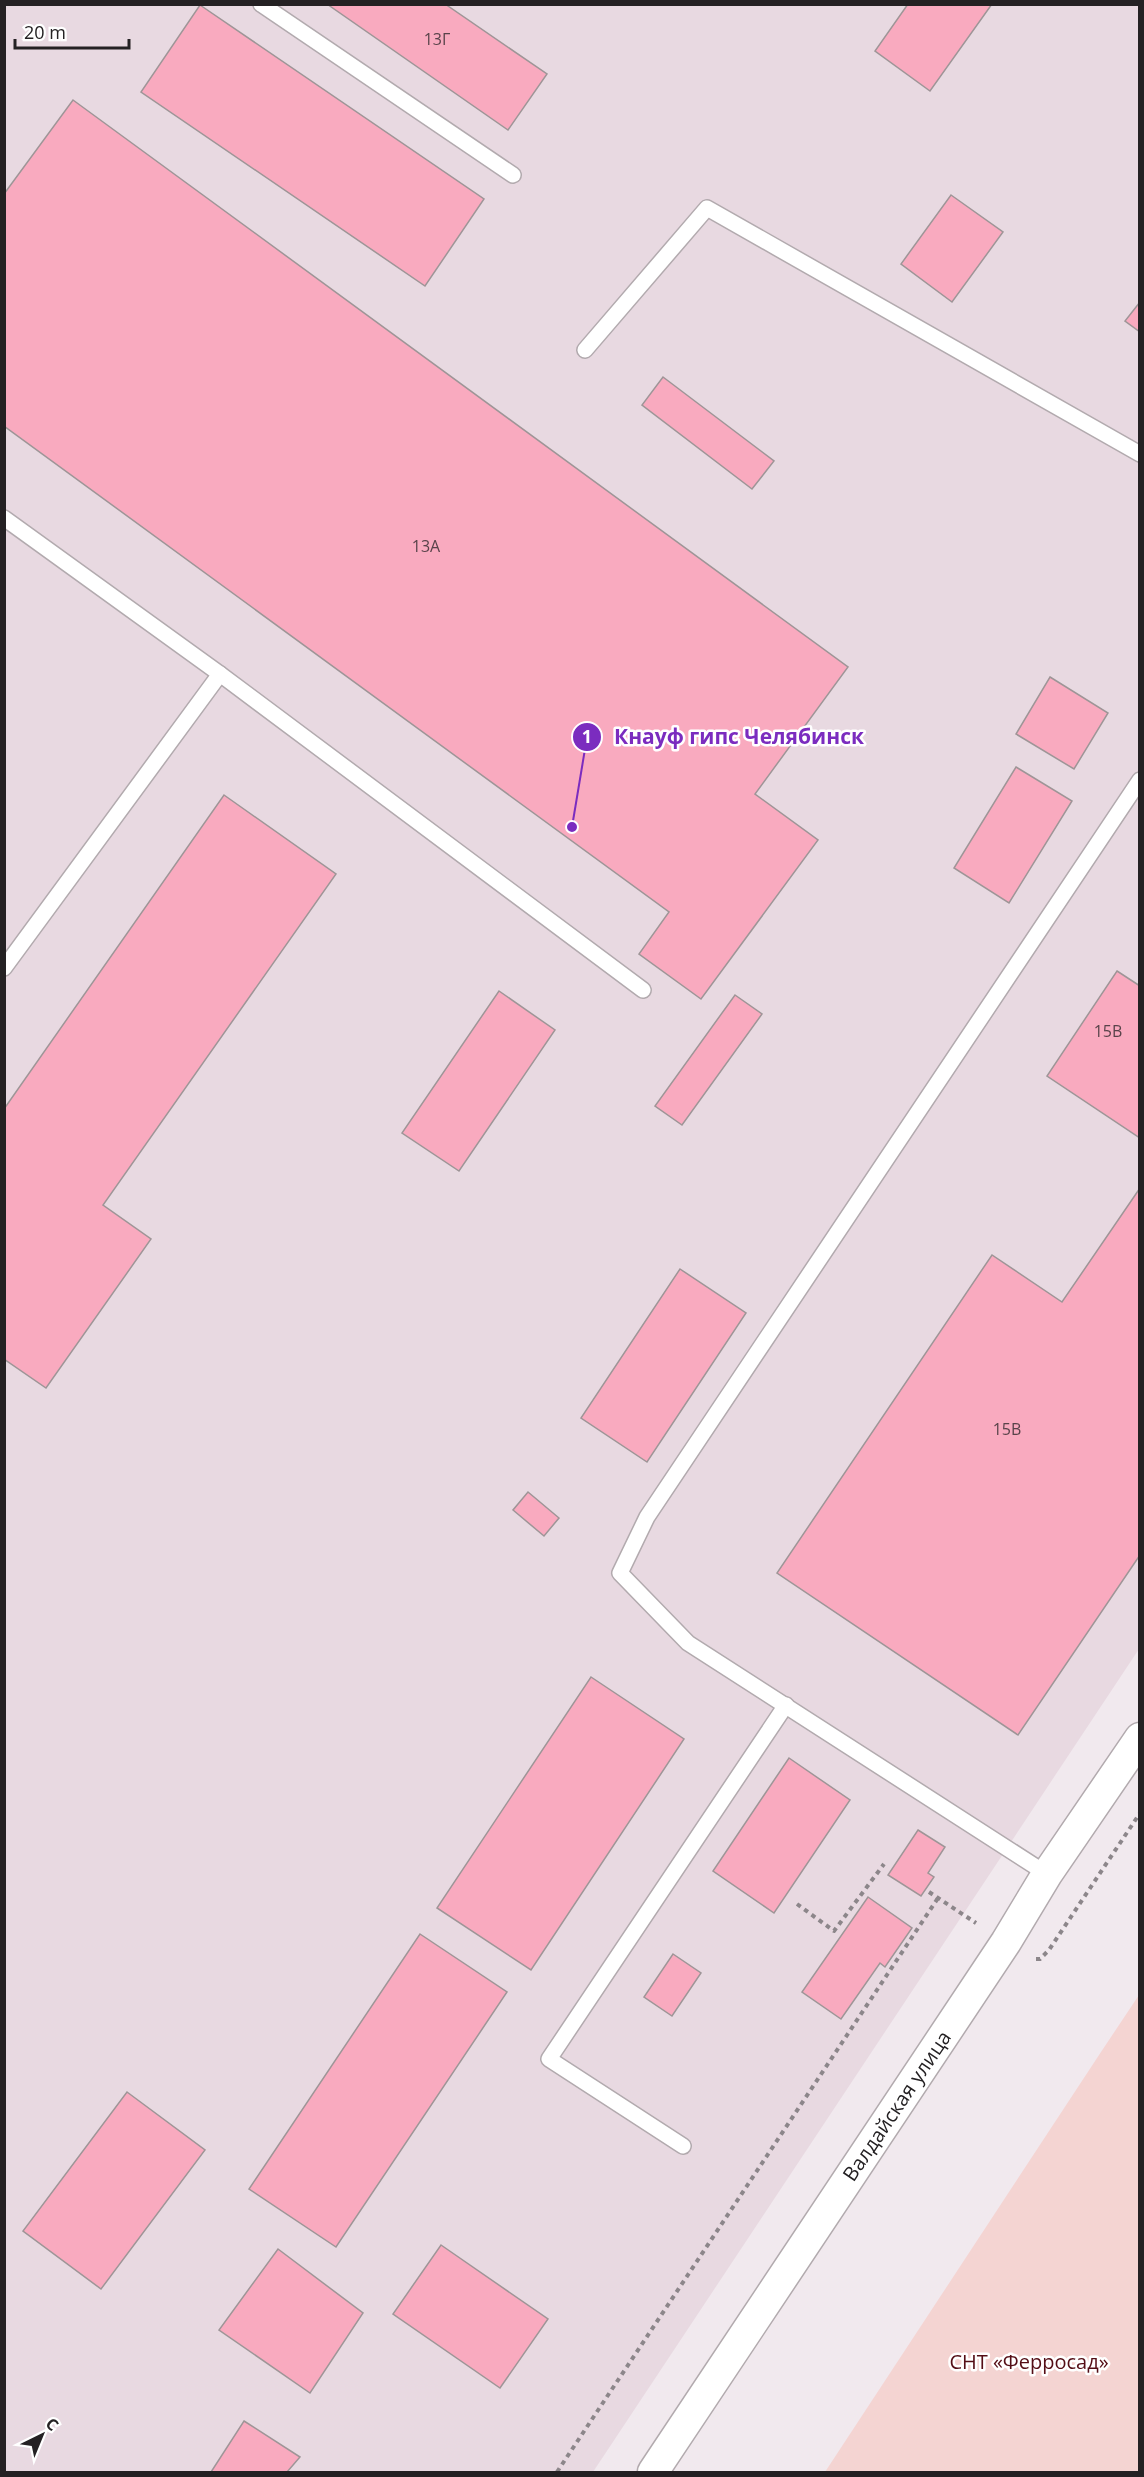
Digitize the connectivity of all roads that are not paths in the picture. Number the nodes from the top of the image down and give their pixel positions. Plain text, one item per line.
1 (261, 4) edge
2 (513, 174) dead end
3 (585, 350) dead end
4 (1140, 454) edge
5 (4, 518) edge
6 (220, 674) junction
7 (1140, 780) edge
8 (4, 968) edge
9 (643, 990) dead end
10 (786, 1705) junction
11 (1140, 1738) edge
12 (1047, 1874) junction
13 (683, 2146) dead end
14 (653, 2472) edge

1 - 2 lane
3 - 4 lane
5 - 6 lane
6 - 8 lane
6 - 9 lane
7 - 10 lane
10 - 12 lane
10 - 13 lane
11 - 12 street, Валдайская улица
12 - 14 street, Валдайская улица

